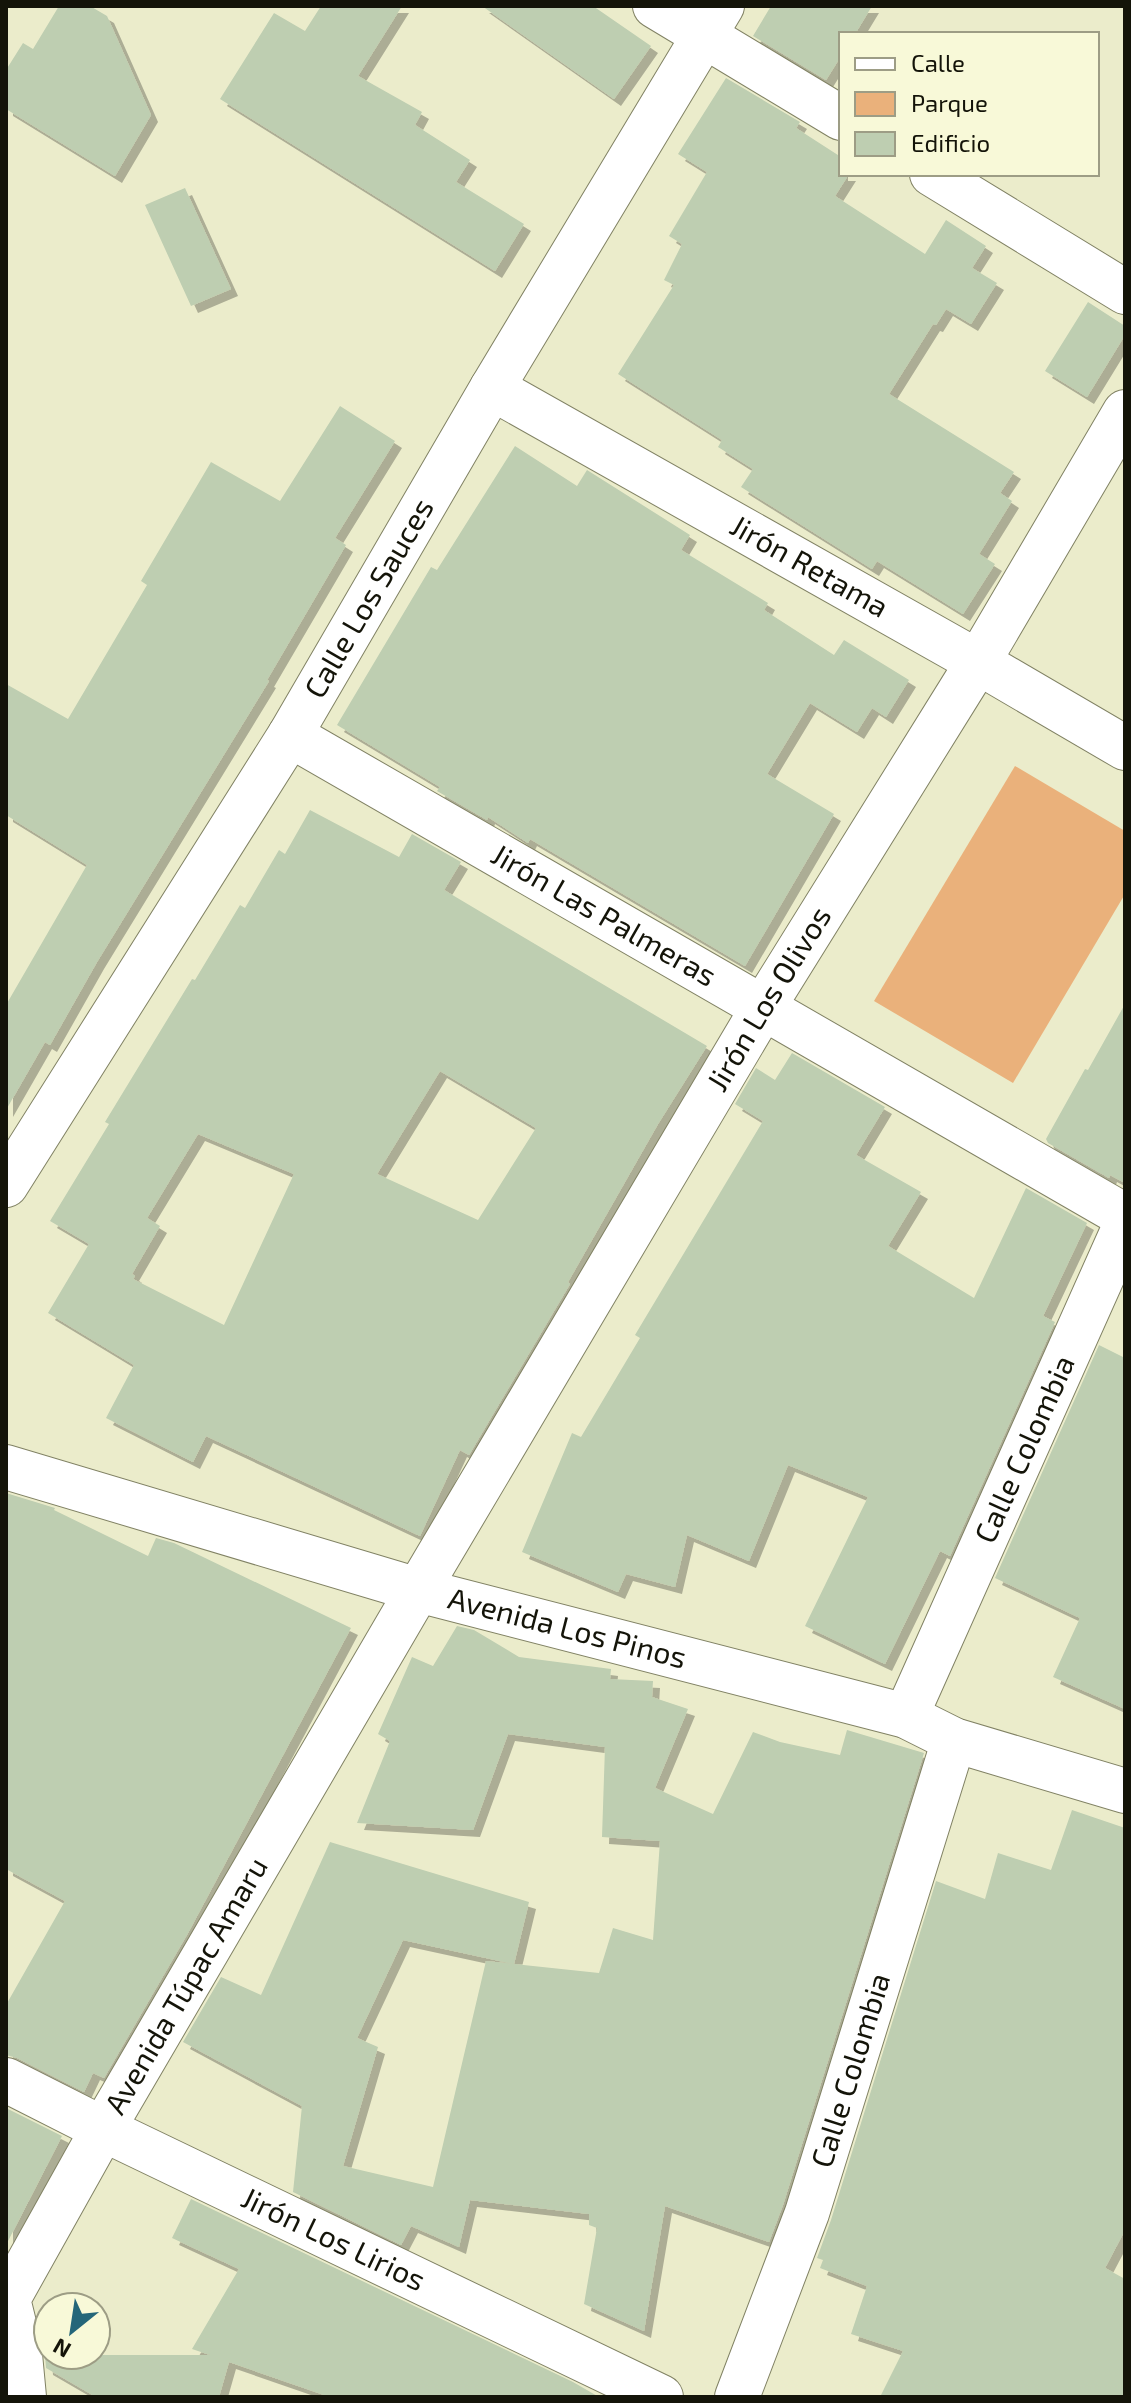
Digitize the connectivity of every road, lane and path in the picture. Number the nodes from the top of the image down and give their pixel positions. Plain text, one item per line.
1 (655, 6) edge
2 (714, 21) edge
3 (839, 116) edge
4 (935, 176) edge
5 (1125, 292) edge
6 (492, 388) junction
7 (1125, 412) edge
8 (978, 662) junction
9 (290, 735) junction
10 (1125, 748) edge
11 (764, 1006) junction
12 (6, 1185) edge
13 (1125, 1216) edge
14 (1125, 1226) edge
15 (6, 1467) edge
16 (418, 1590) junction
17 (906, 1716) junction
18 (954, 1740) junction
19 (1125, 1791) edge
20 (6, 2080) edge
21 (103, 2129) junction
22 (7, 2298) edge
23 (24, 2397) edge
24 (661, 2397) edge
25 (737, 2397) edge

1 - 2 street
2 - 3 street
2 - 6 street, Calle Los Sauces
4 - 5 street
6 - 8 street, Jirón Retama
6 - 9 street, Calle Los Sauces
7 - 8 street, Jirón Los Olivos
8 - 10 street, Jirón Retama
8 - 11 street, Jirón Los Olivos
9 - 11 street, Jirón Las Palmeras
9 - 12 street, Calle Los Sauces
11 - 13 street, Jirón Las Palmeras
11 - 16 street, Jirón Los Olivos
14 - 17 street, Calle Colombia
15 - 16 street, Avenida Los Pinos
16 - 17 street, Avenida Los Pinos
16 - 21 street, Avenida Túpac Amaru
17 - 18 street, Avenida Los Pinos
18 - 19 street, Avenida Los Pinos
18 - 25 street, Calle Colombia
20 - 21 street, Jirón Los Lirios
21 - 22 street, Avenida Túpac Amaru
21 - 24 street, Jirón Los Lirios
22 - 23 street, Avenida Túpac Amaru

